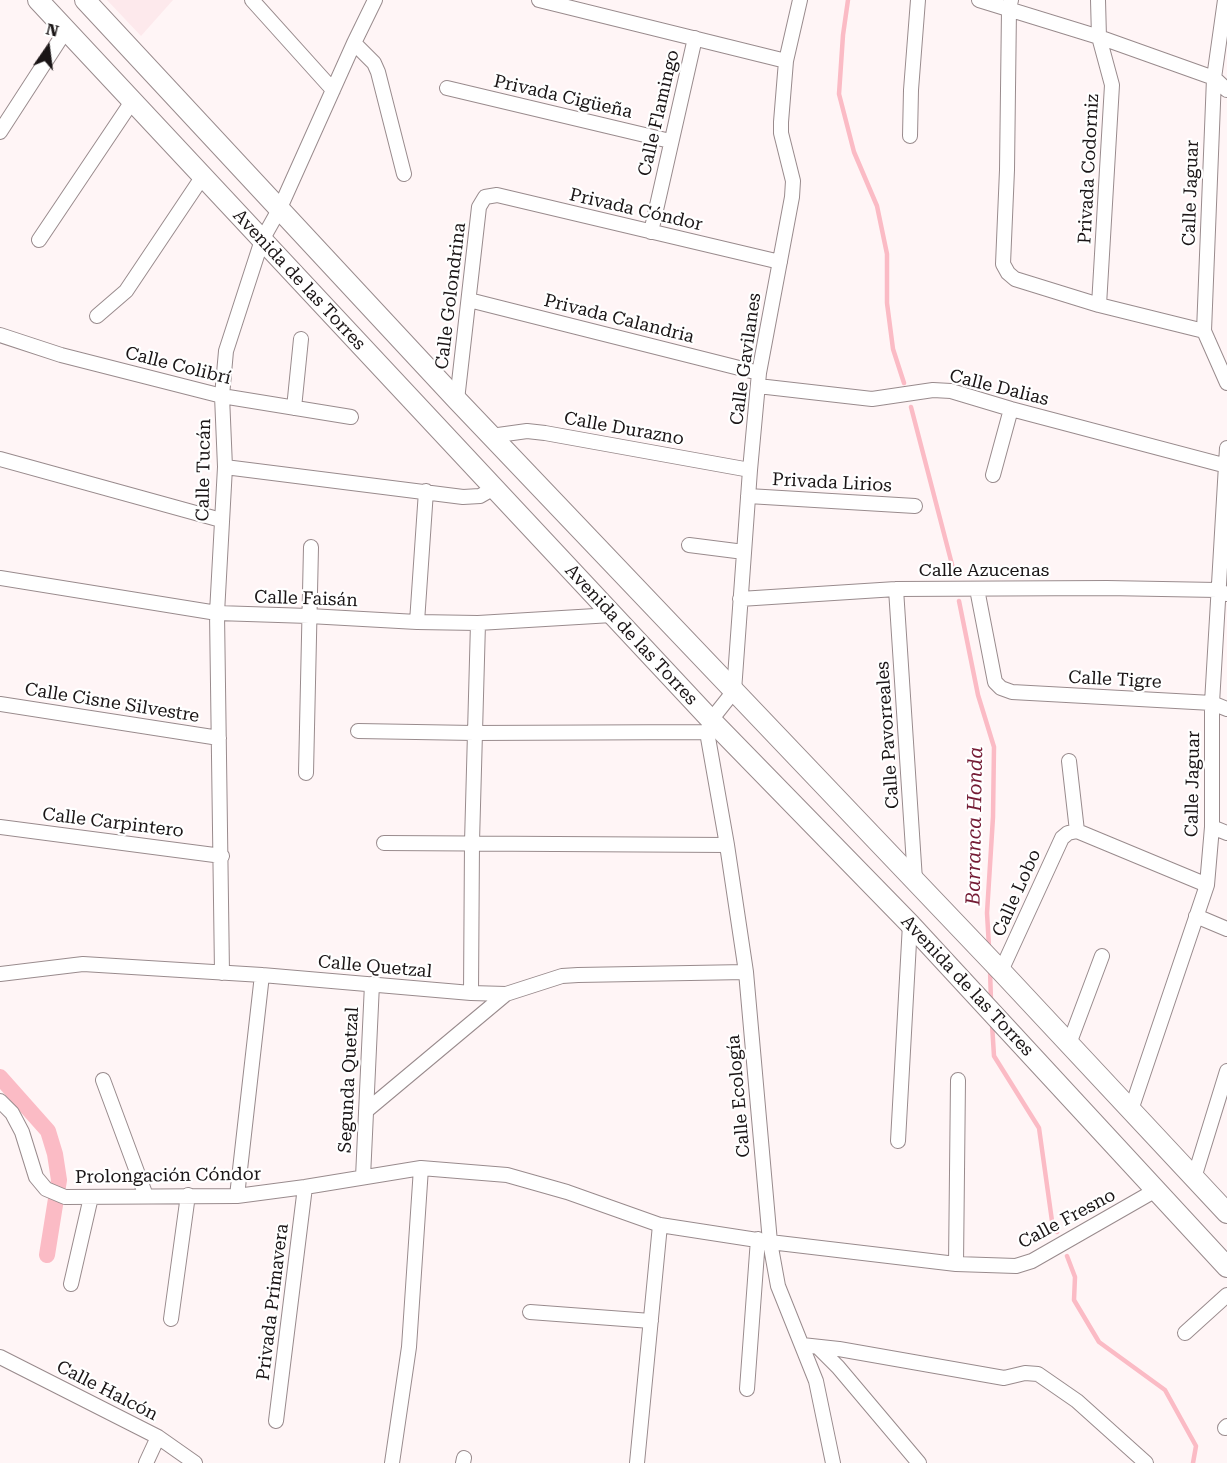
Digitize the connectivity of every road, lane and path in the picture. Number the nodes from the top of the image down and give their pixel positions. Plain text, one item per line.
1 (38, 0) edge
2 (85, 0) edge
3 (252, 0) edge
4 (375, 0) edge
5 (539, 0) edge
6 (800, 0) edge
7 (918, 0) edge
8 (979, 0) edge
9 (1098, 0) edge
10 (1225, 0) edge
11 (1010, 5) edge
12 (66, 30) junction
13 (1099, 37) junction
14 (695, 38) junction
15 (354, 43) junction
16 (786, 61) junction
17 (1214, 78) junction
18 (447, 88) dead end
19 (333, 90) junction
20 (1227, 90) edge
21 (133, 100) junction
22 (0, 132) edge
23 (910, 136) dead end
24 (670, 141) junction
25 (404, 174) dead end
26 (203, 176) junction
27 (485, 197) joint
28 (280, 208) junction
29 (651, 232) junction
30 (39, 240) dead end
31 (262, 240) junction
32 (780, 262) junction
33 (469, 300) junction
34 (1099, 305) junction
35 (97, 316) dead end
36 (1204, 331) junction
37 (0, 335) edge
38 (301, 339) dead end
39 (759, 380) junction
40 (1227, 383) edge
41 (222, 396) junction
42 (457, 400) junction
43 (294, 408) junction
44 (1011, 409) junction
45 (351, 417) dead end
46 (491, 436) junction
47 (1227, 447) edge
48 (0, 459) edge
49 (1226, 466) edge
50 (225, 467) junction
51 (750, 470) junction
52 (993, 476) dead end
53 (494, 488) junction
54 (426, 491) junction
55 (748, 496) junction
56 (915, 506) dead end
57 (221, 520) junction
58 (689, 545) dead end
59 (311, 547) dead end
60 (744, 552) junction
61 (0, 578) edge
62 (896, 589) junction
63 (977, 589) junction
64 (1222, 592) edge
65 (740, 599) junction
66 (217, 613) junction
67 (612, 615) junction
68 (309, 616) junction
69 (417, 622) junction
70 (478, 623) junction
71 (734, 691) junction
72 (1212, 703) junction
73 (0, 704) edge
74 (1227, 709) edge
75 (709, 726) junction
76 (358, 731) dead end
77 (474, 734) junction
78 (219, 738) junction
79 (1069, 761) dead end
80 (306, 773) dead end
81 (0, 827) edge
82 (1212, 827) junction
83 (1073, 832) junction
84 (1227, 833) edge
85 (472, 842) junction
86 (384, 843) dead end
87 (727, 845) junction
88 (222, 856) junction
89 (915, 879) junction
90 (1207, 885) junction
91 (1196, 916) junction
92 (909, 924) junction
93 (1227, 929) edge
94 (1102, 956) dead end
95 (1001, 971) junction
96 (746, 972) junction
97 (222, 973) junction
98 (0, 974) edge
99 (262, 975) junction
100 (372, 984) junction
101 (471, 993) junction
102 (506, 994) junction
103 (1070, 1044) junction
104 (1227, 1071) edge
105 (103, 1080) dead end
106 (958, 1080) dead end
107 (1224, 1089) edge
108 (0, 1101) edge
109 (1131, 1110) junction
110 (366, 1111) junction
111 (898, 1141) dead end
112 (421, 1168) junction
113 (363, 1177) junction
114 (1194, 1178) junction
115 (305, 1187) junction
116 (1156, 1191) junction
117 (188, 1195) junction
118 (146, 1196) junction
119 (237, 1196) junction
120 (91, 1197) junction
121 (1227, 1214) edge
122 (660, 1225) junction
123 (764, 1240) junction
124 (956, 1264) junction
125 (1227, 1267) edge
126 (71, 1284) dead end
127 (1227, 1295) edge
128 (530, 1312) dead end
129 (171, 1319) dead end
130 (651, 1321) junction
131 (1185, 1333) dead end
132 (802, 1345) junction
133 (818, 1347) junction
134 (0, 1357) edge
135 (747, 1389) dead end
136 (276, 1421) dead end
137 (158, 1437) junction
138 (146, 1463) edge
139 (195, 1463) edge
140 (392, 1463) edge
141 (637, 1463) edge
142 (833, 1463) edge
143 (919, 1463) edge
144 (1146, 1463) edge

1 - 12 main road, Avenida de las Torres
2 - 28 main road, Avenida de las Torres
3 - 19 street
4 - 15 street, Calle Tucán
5 - 14 street
6 - 16 street, Calle Gavilanes
7 - 23 street
8 - 11 street
9 - 13 street, Privada Codorniz
10 - 17 street, Calle Jaguar
11 - 13 street
11 - 34 street
12 - 21 main road, Avenida de las Torres
12 - 22 street
13 - 17 street
13 - 34 street, Privada Codorniz
14 - 16 street
14 - 24 street, Calle Flamingo
15 - 19 street, Calle Tucán
15 - 25 street
16 - 32 street, Calle Gavilanes
17 - 20 street
17 - 36 street, Calle Jaguar
18 - 24 street, Privada Cigüeña
19 - 28 street, Calle Tucán
21 - 26 main road, Avenida de las Torres
21 - 30 street
24 - 29 street, Calle Flamingo
26 - 31 main road, Avenida de las Torres
26 - 35 street
27 - 29 street, Privada Cóndor
27 - 33 street, Calle Golondrina
28 - 31 street, Calle Tucán
28 - 42 main road, Avenida de las Torres
29 - 32 street, Privada Cóndor
31 - 41 street, Calle Tucán
31 - 53 main road, Avenida de las Torres
32 - 39 street, Calle Gavilanes
33 - 39 street, Privada Calandria
33 - 42 street, Calle Golondrina
34 - 36 street
36 - 40 street, Calle Jaguar
37 - 41 street, Calle Colibrí
38 - 43 street
39 - 44 street, Calle Dalias
39 - 51 street, Calle Gavilanes
41 - 43 street, Calle Colibrí
41 - 50 street, Calle Tucán
42 - 46 main road, Avenida de las Torres
43 - 45 street, Calle Colibrí
44 - 49 street, Calle Dalias
44 - 52 street
46 - 51 street, Calle Durazno
46 - 71 main road, Avenida de las Torres
47 - 49 street, Calle Jaguar
48 - 57 street
49 - 64 street, Calle Jaguar
50 - 54 street
50 - 57 street, Calle Tucán
51 - 55 street, Calle Gavilanes
53 - 54 street
53 - 67 main road, Avenida de las Torres
54 - 69 street
55 - 56 street, Privada Lirios
55 - 60 street, Calle Gavilanes
57 - 66 street, Calle Tucán
58 - 60 street
59 - 68 street
60 - 65 street, Calle Gavilanes
61 - 66 street, Calle Faisán
62 - 63 street, Calle Azucenas
62 - 65 street, Calle Azucenas
62 - 89 street, Calle Pavorreales
63 - 64 street, Calle Azucenas
63 - 72 street, Calle Tigre
64 - 72 street, Calle Jaguar
65 - 71 street, Calle Gavilanes
66 - 68 street, Calle Faisán
66 - 78 street, Calle Tucán
67 - 70 street, Calle Faisán
67 - 75 main road, Avenida de las Torres
68 - 69 street, Calle Faisán
68 - 80 street
69 - 70 street, Calle Faisán
70 - 77 street
71 - 75 street
71 - 89 main road, Avenida de las Torres
72 - 74 street, Calle Tigre
72 - 82 street, Calle Jaguar
73 - 78 street, Calle Cisne Silvestre
75 - 77 street
75 - 87 street, Calle Ecología
75 - 92 main road, Avenida de las Torres
76 - 77 street
77 - 85 street
78 - 88 street, Calle Tucán
79 - 83 street
81 - 88 street, Calle Carpintero
82 - 84 street
82 - 90 street, Calle Jaguar
83 - 90 street
83 - 95 street, Calle Lobo
85 - 86 street
85 - 87 street
85 - 101 street
87 - 96 street, Calle Ecología
88 - 97 street, Calle Tucán
89 - 95 main road, Avenida de las Torres
90 - 91 street, Calle Jaguar
91 - 93 street
91 - 109 street, Calle Jaguar
92 - 111 street
92 - 116 main road, Avenida de las Torres
94 - 103 street
95 - 103 main road, Avenida de las Torres
96 - 102 street, Calle Quetzal
96 - 123 street, Calle Ecología
97 - 98 street, Calle Quetzal
97 - 99 street, Calle Quetzal
99 - 100 street, Calle Quetzal
99 - 119 street
100 - 101 street, Calle Quetzal
100 - 110 street, Segunda Quetzal
101 - 102 street, Calle Quetzal
102 - 110 street
103 - 109 main road, Avenida de las Torres
104 - 107 street
105 - 118 street
106 - 124 street
107 - 114 street
108 - 120 street, Prolongación Cóndor
109 - 114 main road, Avenida de las Torres
110 - 113 street, Segunda Quetzal
112 - 113 street, Prolongación Cóndor
112 - 122 street, Prolongación Cóndor
112 - 140 street
113 - 115 street, Prolongación Cóndor
114 - 121 main road, Avenida de las Torres
115 - 119 street, Prolongación Cóndor
115 - 136 street, Privada Primavera
116 - 124 street, Calle Fresno
116 - 125 main road, Avenida de las Torres
117 - 118 street, Prolongación Cóndor
117 - 119 street, Prolongación Cóndor
117 - 129 street
118 - 120 street, Prolongación Cóndor
120 - 126 street
122 - 123 street, Calle Fresno
122 - 130 street
123 - 124 street, Calle Fresno
123 - 132 street, Calle Ecología
123 - 135 street
127 - 131 street
128 - 130 street
130 - 141 street
132 - 133 street
132 - 142 street, Calle Ecología
133 - 143 street
133 - 144 street
134 - 137 street, Calle Halcón
137 - 138 street
137 - 139 street, Calle Halcón

